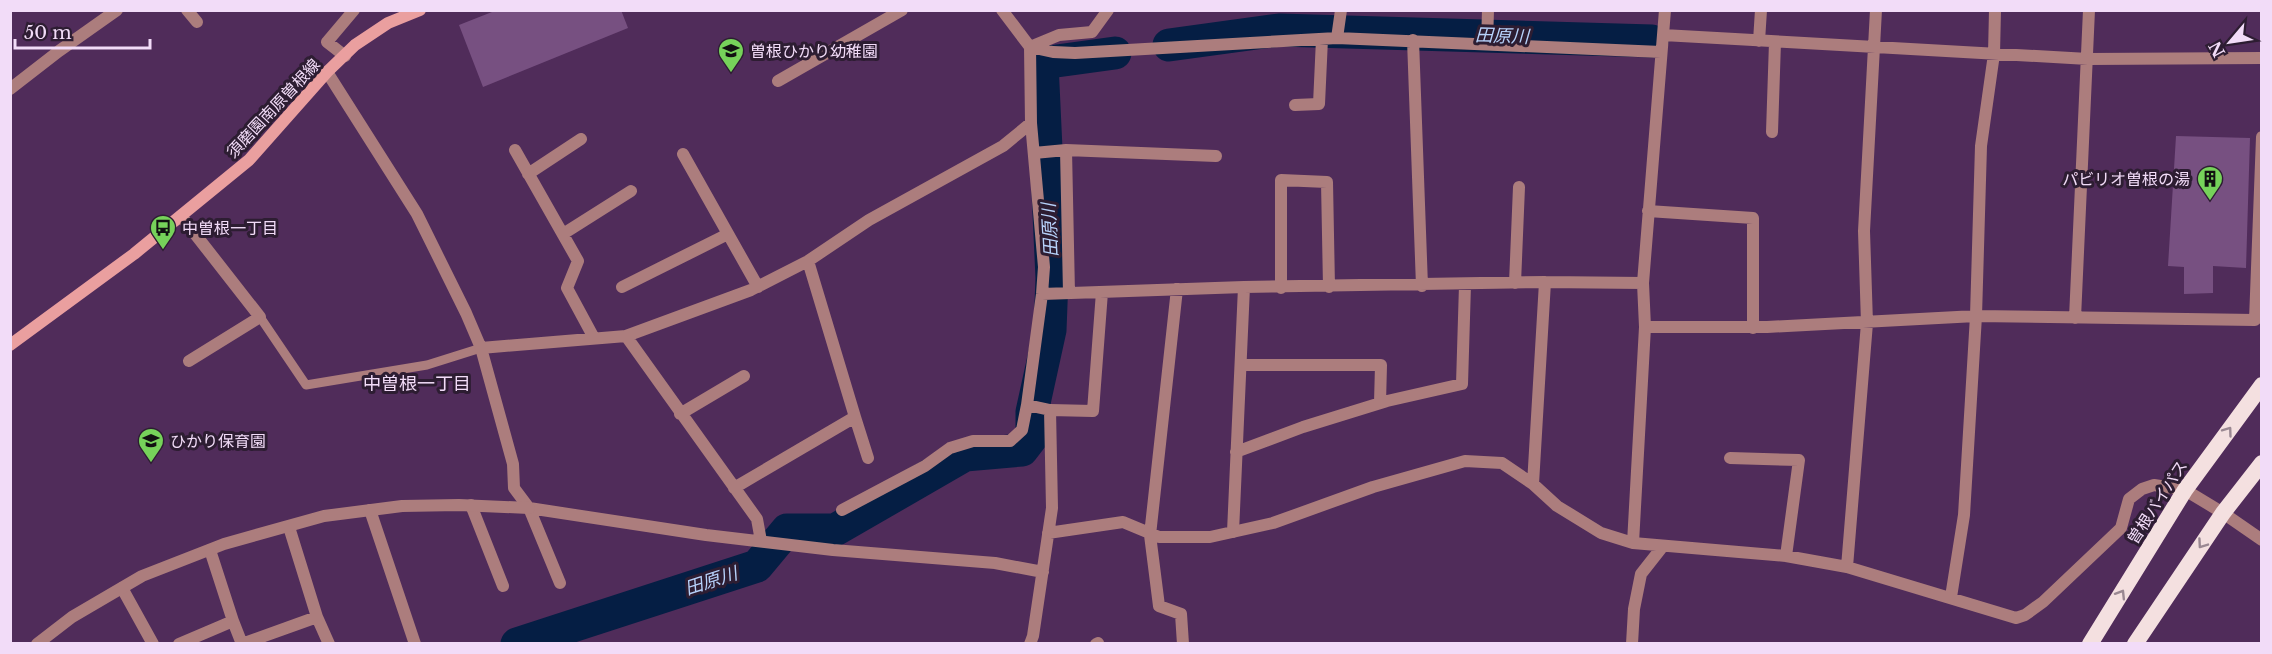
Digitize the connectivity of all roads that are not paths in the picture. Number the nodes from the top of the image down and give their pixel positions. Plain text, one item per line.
1 (117, 10) edge
2 (187, 10) edge
3 (354, 10) edge
4 (420, 10) edge
5 (902, 10) edge
6 (1002, 10) edge
7 (1108, 10) edge
8 (1341, 10) edge
9 (1488, 10) edge
10 (1665, 10) edge
11 (1761, 10) edge
12 (1876, 10) edge
13 (1995, 10) edge
14 (2089, 10) edge
15 (197, 22) dead end
16 (1663, 35) junction
17 (1337, 38) junction
18 (1322, 39) junction
19 (1413, 40) junction
20 (1759, 41) junction
21 (1775, 42) junction
22 (1487, 44) junction
23 (1873, 45) junction
24 (1030, 47) junction
25 (1661, 52) junction
26 (1994, 54) junction
27 (345, 56) junction
28 (2262, 58) edge
29 (2088, 59) junction
30 (327, 72) junction
31 (778, 81) dead end
32 (10, 89) edge
33 (1294, 105) dead end
34 (1030, 123) junction
35 (1772, 132) dead end
36 (2262, 136) edge
37 (580, 139) dead end
38 (515, 150) dead end
39 (1066, 150) junction
40 (1034, 153) junction
41 (683, 154) dead end
42 (1216, 156) dead end
43 (528, 174) junction
44 (1519, 187) dead end
45 (631, 191) dead end
46 (1648, 211) junction
47 (181, 216) junction
48 (563, 234) junction
49 (728, 234) junction
50 (808, 261) junction
51 (1545, 282) junction
52 (1515, 283) junction
53 (1643, 283) junction
54 (1465, 285) junction
55 (758, 286) junction
56 (1422, 286) junction
57 (622, 287) dead end
58 (1245, 287) junction
59 (1329, 287) junction
60 (1281, 288) junction
61 (1177, 289) junction
62 (1102, 292) junction
63 (1069, 293) junction
64 (1042, 294) junction
65 (1976, 316) junction
66 (260, 317) junction
67 (2075, 318) junction
68 (1867, 323) junction
69 (1645, 327) junction
70 (1753, 328) junction
71 (626, 336) junction
72 (594, 338) junction
73 (10, 345) edge
74 (481, 348) junction
75 (189, 361) dead end
76 (1241, 365) junction
77 (744, 376) dead end
78 (2262, 386) edge
79 (1380, 403) junction
80 (1028, 405) junction
81 (1050, 410) junction
82 (680, 414) junction
83 (855, 417) junction
84 (1236, 452) junction
85 (868, 458) dead end
86 (1730, 458) dead end
87 (2262, 463) edge
88 (1533, 484) junction
89 (734, 488) junction
90 (2185, 490) junction
91 (471, 505) junction
92 (529, 508) junction
93 (370, 510) junction
94 (842, 510) dead end
95 (2223, 513) junction
96 (288, 527) junction
97 (1233, 532) junction
98 (1048, 533) junction
99 (1150, 535) junction
100 (2262, 540) edge
101 (761, 541) junction
102 (1633, 543) junction
103 (1663, 546) junction
104 (210, 550) junction
105 (1786, 556) junction
106 (1847, 567) junction
107 (1043, 572) junction
108 (560, 583) dead end
109 (503, 586) dead end
110 (122, 588) junction
111 (1951, 597) junction
112 (317, 617) junction
113 (232, 621) junction
114 (1030, 643) edge
115 (38, 644) edge
116 (153, 644) edge
117 (179, 644) edge
118 (242, 644) edge
119 (329, 644) edge
120 (415, 644) edge
121 (1184, 644) edge
122 (1632, 644) edge
123 (2090, 644) edge
124 (2135, 644) edge

1 - 32 street
2 - 15 street
3 - 27 street
4 - 27 main road, 須磨園南原曽根線
5 - 31 street
6 - 24 street
7 - 24 street
8 - 17 street
9 - 22 street
10 - 16 street
11 - 20 street
12 - 23 street
13 - 26 street
14 - 29 street
16 - 20 street
16 - 25 street
17 - 18 street
17 - 19 street
18 - 24 street
18 - 33 street
19 - 22 street
19 - 56 street
20 - 21 street
21 - 23 street
21 - 35 street
22 - 25 street
23 - 26 street
23 - 68 street
24 - 34 street
25 - 46 street
26 - 29 street
26 - 65 street
27 - 30 main road, 須磨園南原曽根線
28 - 29 street
29 - 67 street
30 - 47 main road, 須磨園南原曽根線
30 - 74 street
34 - 40 street
34 - 50 street
36 - 67 street
37 - 43 street
38 - 43 street
39 - 40 street
39 - 42 street
39 - 63 street
40 - 64 street
41 - 49 street
43 - 48 street
44 - 52 street
45 - 48 street
46 - 53 street
46 - 70 street
47 - 66 street
47 - 73 main road, 須磨園南原曽根線
48 - 72 street
49 - 55 street
49 - 57 street
50 - 55 street
50 - 83 street
51 - 52 street
51 - 53 street
51 - 88 street
52 - 54 street
53 - 69 street
54 - 56 street
54 - 79 street
55 - 71 street
56 - 59 street
58 - 60 street
58 - 61 street
58 - 76 street
59 - 60 street
59 - 60 street
61 - 62 street
61 - 99 street
62 - 63 street
62 - 81 street
63 - 64 street
64 - 80 street
65 - 67 street
65 - 68 street
65 - 111 street
66 - 74 lane
66 - 75 street
68 - 70 street
68 - 106 street
69 - 70 street
69 - 102 street
71 - 72 street
71 - 82 street
72 - 74 street
74 - 92 street
76 - 79 street
76 - 84 street
77 - 82 street
90 -> 78 highway, 曽根バイパス
79 - 84 street
80 - 81 street
80 - 94 street
81 - 98 street
82 - 89 street
83 - 85 street
83 - 89 street
84 - 97 street
86 - 105 street
87 - 95 highway
88 - 97 street
88 - 102 street
89 - 101 street
90 - 95 street
90 - 111 street
123 -> 90 highway, 曽根バイパス
91 - 92 street
91 - 93 street
91 - 109 street
92 - 101 street
92 - 108 street
93 - 96 street
93 - 120 street
95 - 100 street
95 -> 124 highway
96 - 104 street
96 - 112 street
97 - 99 street
98 - 99 street
98 - 107 street
99 - 121 street
101 - 107 street
102 - 103 street
103 - 105 street
103 - 122 street
104 - 110 street
104 - 113 street
105 - 106 street
106 - 111 street
107 - 114 street
110 - 115 street
110 - 116 street
112 - 118 street
112 - 119 street
113 - 117 street
113 - 118 street

